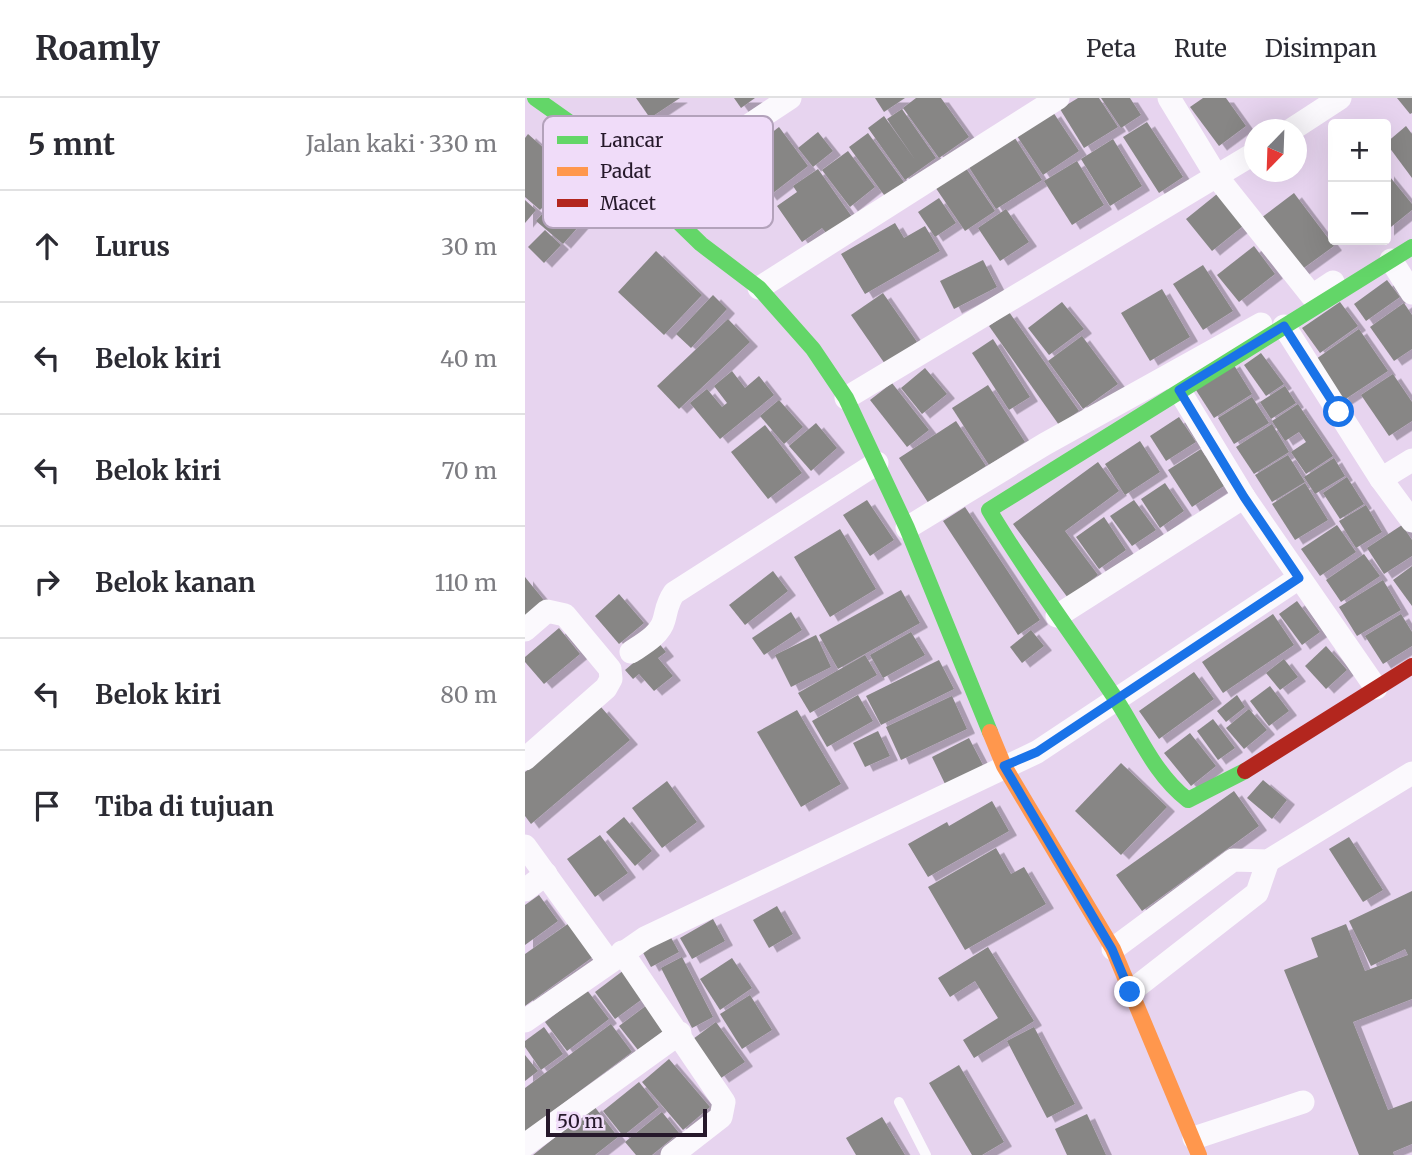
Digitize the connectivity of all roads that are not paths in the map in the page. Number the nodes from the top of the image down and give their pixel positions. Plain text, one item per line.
1 (535, 98) edge
2 (790, 98) edge
3 (1058, 98) edge
4 (1169, 98) edge
5 (1340, 98) edge
6 (560, 116) edge
7 (763, 116) edge
8 (1307, 120) edge
9 (1244, 160) edge
10 (1217, 177) junction
11 (685, 228) edge
12 (1399, 249) edge
13 (759, 288) junction
14 (1412, 293) edge
15 (1313, 296) junction
16 (1284, 326) junction
17 (1179, 390) junction
18 (846, 398) junction
19 (1412, 460) edge
20 (877, 463) junction
21 (1381, 479) junction
22 (1244, 497) junction
23 (1412, 521) edge
24 (907, 528) junction
25 (1299, 578) junction
26 (1056, 616) junction
27 (525, 630) edge
28 (631, 652) dead end
29 (1412, 666) edge
30 (1376, 688) junction
31 (1117, 701) junction
32 (525, 759) edge
33 (1004, 766) junction
34 (1412, 773) edge
35 (525, 846) edge
36 (1268, 861) junction
37 (546, 874) junction
38 (525, 890) edge
39 (1112, 949) junction
40 (615, 957) junction
41 (1130, 992) junction
42 (525, 1021) edge
43 (680, 1034) junction
44 (899, 1102) dead end
45 (1303, 1102) dead end
46 (525, 1145) edge
47 (1197, 1146) edge
48 (672, 1155) edge
49 (926, 1155) edge

1 - 6 main road
2 - 7 street
3 - 13 street
4 - 10 street
5 - 8 street
9 - 10 street
10 - 15 street
10 - 18 street
11 - 13 main road
12 - 14 street
12 - 15 street
12 - 16 main road
13 - 18 main road
15 - 24 street
16 - 17 main road
16 - 21 street
17 - 22 street
17 - 26 main road
18 - 20 main road
19 - 21 street
20 - 24 main road
20 - 28 street
21 - 23 street
22 - 25 street
22 - 26 street
24 - 33 main road
25 - 30 street
25 - 31 street
26 - 31 main road
27 - 32 street
29 - 30 main road
30 - 31 main road
31 - 33 street
33 - 39 main road
33 - 40 street
34 - 36 street
35 - 37 street
36 - 39 street
36 - 41 street
37 - 38 street
37 - 40 street
39 - 41 main road
40 - 42 street
40 - 43 street
41 - 47 main road
43 - 46 street
43 - 48 street
44 - 49 lane
45 - 47 street

